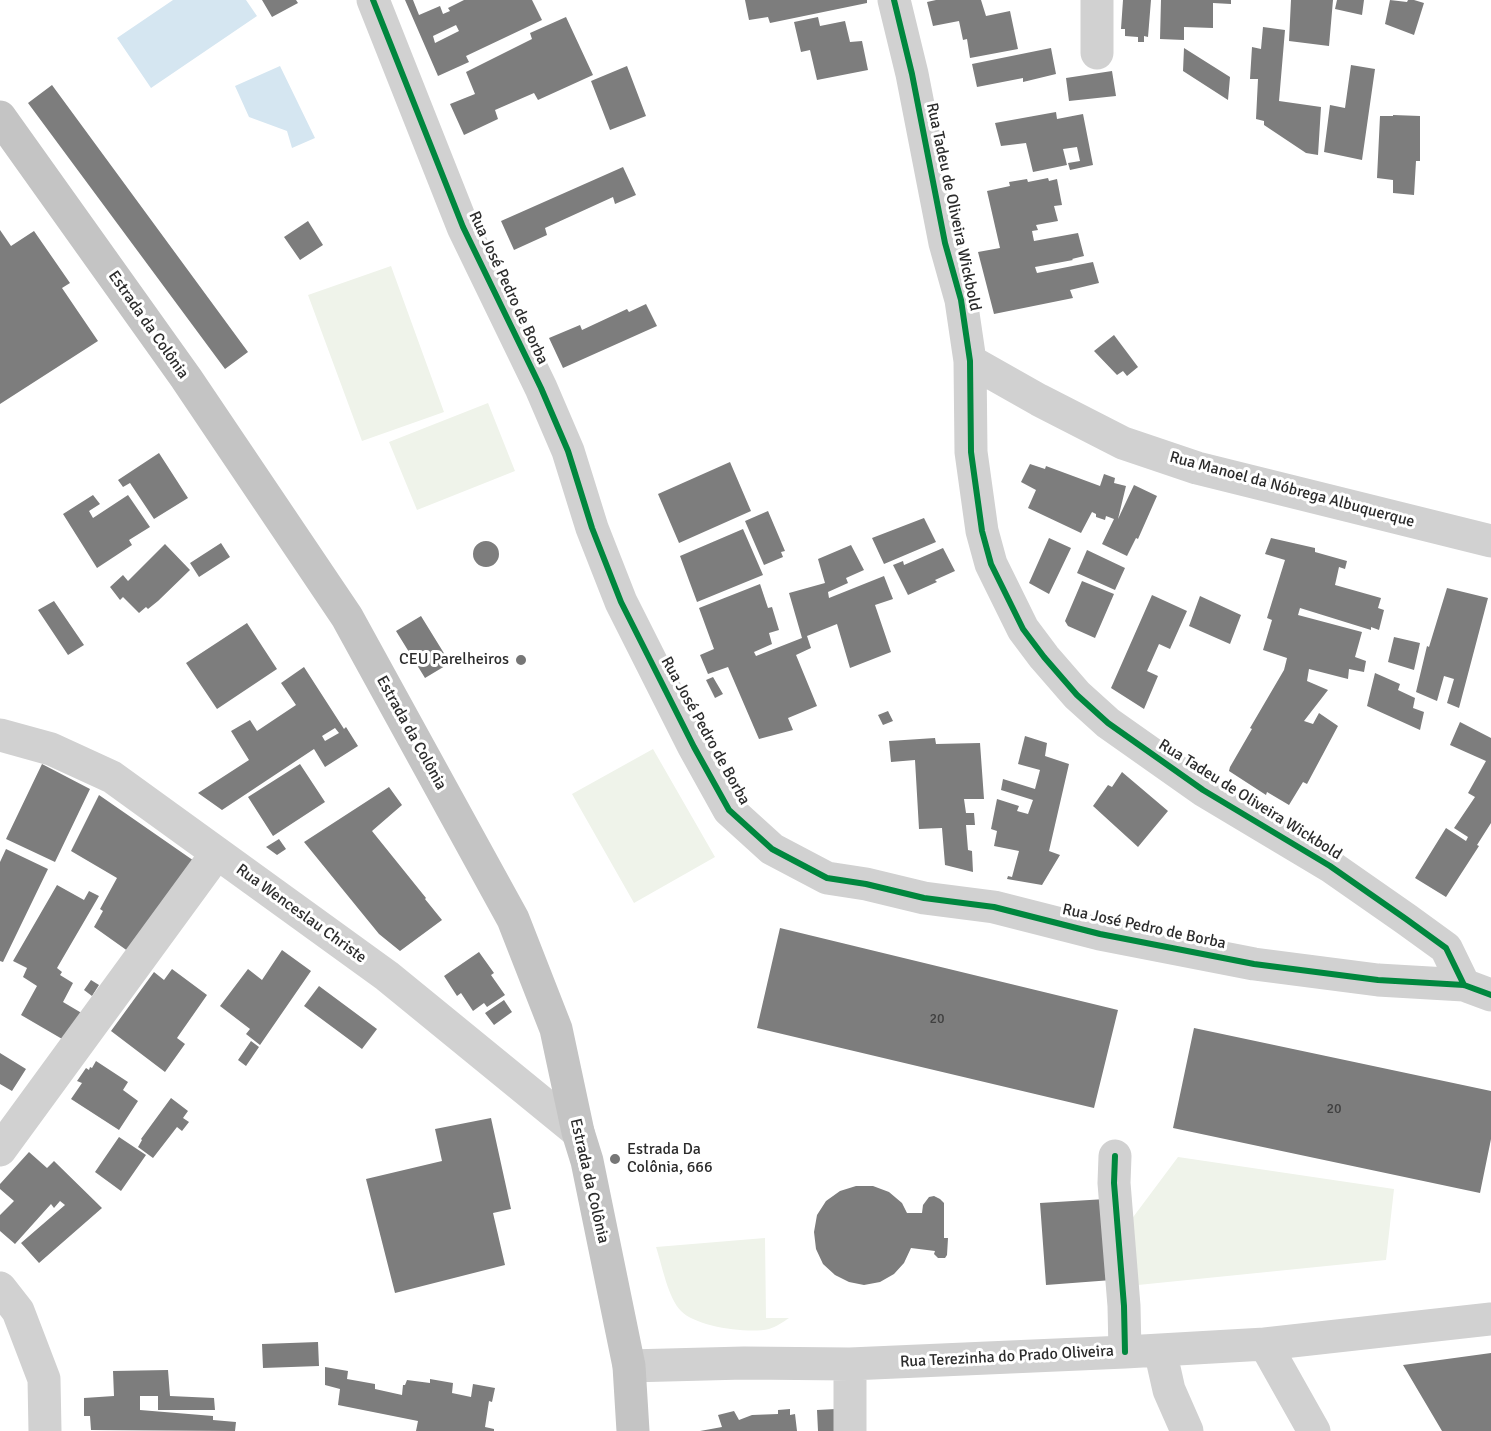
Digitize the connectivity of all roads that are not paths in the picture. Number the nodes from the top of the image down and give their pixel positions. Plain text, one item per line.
1 (374, 0) edge
2 (894, 0) edge
3 (1097, 0) edge
4 (1097, 53) dead end
5 (0, 117) edge
6 (970, 361) junction
7 (1491, 541) edge
8 (0, 735) edge
9 (217, 853) junction
10 (1477, 990) edge
11 (578, 1132) junction
12 (0, 1150) edge
13 (1115, 1156) dead end
14 (0, 1288) edge
15 (1491, 1319) edge
16 (1264, 1344) junction
17 (1160, 1350) junction
18 (1125, 1352) junction
19 (850, 1364) junction
20 (629, 1366) junction
21 (45, 1431) edge
22 (633, 1431) edge
23 (850, 1431) edge
24 (1187, 1431) edge
25 (1314, 1431) edge

1 - 10 street, Rua José Pedro de Borba
2 - 6 street, Rua Tadeu de Oliveira Wickbold
3 - 4 street
5 - 11 main road, Estrada da Colônia
6 - 7 street, Rua Manoel da Nóbrega Albuquerque
6 - 10 street, Rua Tadeu de Oliveira Wickbold
8 - 9 street, Rua Wenceslau Christe
9 - 11 street, Rua Wenceslau Christe
9 - 12 street
11 - 20 main road, Estrada da Colônia
13 - 18 street
14 - 21 street
15 - 16 street, Rua Terezinha do Prado Oliveira
16 - 17 street, Rua Terezinha do Prado Oliveira
16 - 25 street
17 - 18 street, Rua Terezinha do Prado Oliveira
17 - 24 street
18 - 19 street, Rua Terezinha do Prado Oliveira
19 - 20 street, Rua Terezinha do Prado Oliveira
19 - 23 street
20 - 22 main road, Estrada da Colônia

